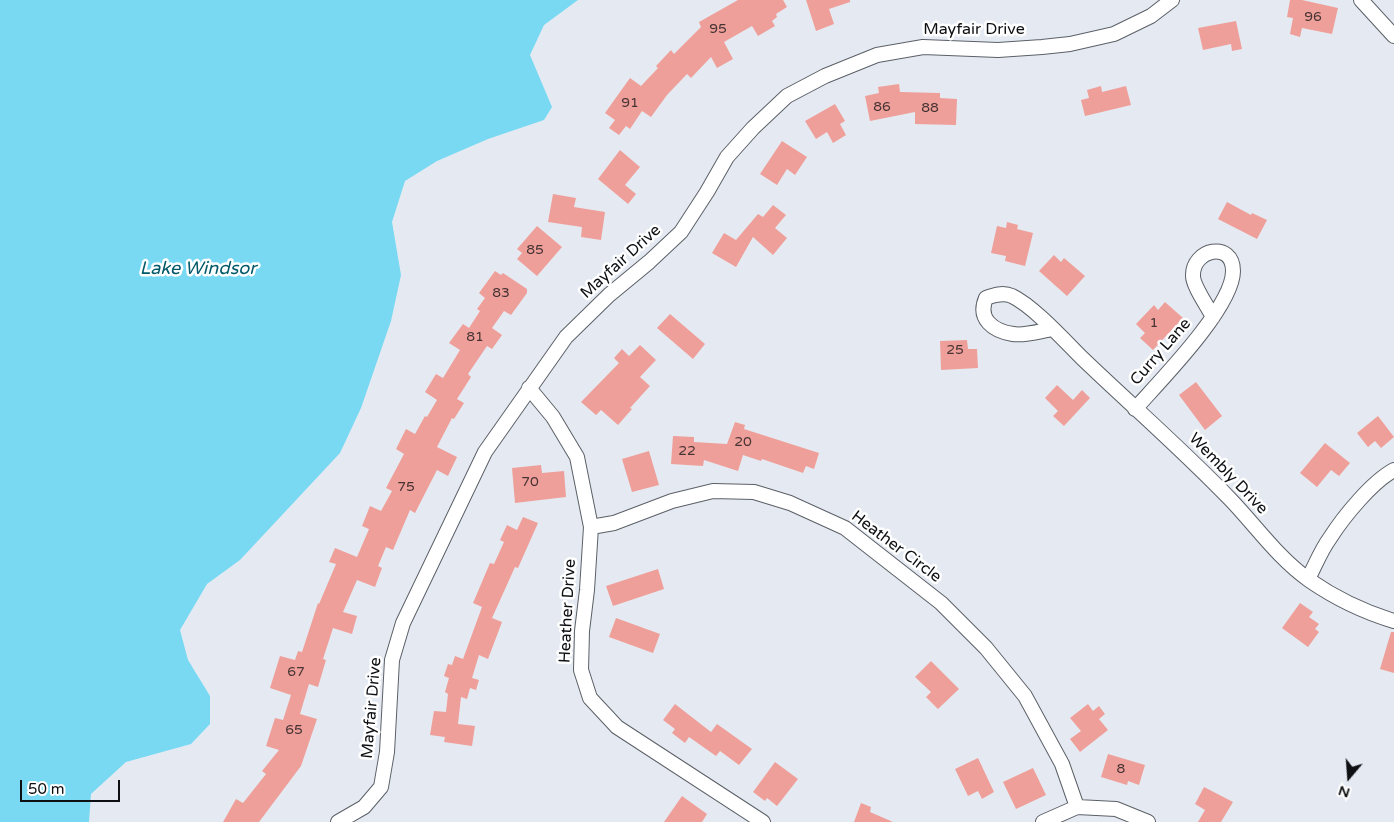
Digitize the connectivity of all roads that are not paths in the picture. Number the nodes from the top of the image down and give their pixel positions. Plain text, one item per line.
1 (1172, 0) edge
2 (1362, 0) edge
3 (1394, 36) edge
4 (1213, 317) dead end
5 (1052, 329) dead end
6 (529, 388) junction
7 (1135, 409) junction
8 (1394, 470) edge
9 (591, 527) junction
10 (1308, 580) junction
11 (1394, 621) edge
12 (1077, 807) junction
13 (338, 822) edge
14 (763, 822) edge
15 (1043, 822) edge
16 (1148, 822) edge

1 - 6 street, Mayfair Drive
2 - 3 street
4 - 7 street, Curry Lane
5 - 7 street, Wembly Drive
6 - 9 street, Heather Drive
6 - 13 street, Mayfair Drive
7 - 10 street, Wembly Drive
8 - 10 street
9 - 12 street, Heather Circle
9 - 14 street, Heather Drive
10 - 11 street, Wembly Drive
12 - 15 street
12 - 16 street

